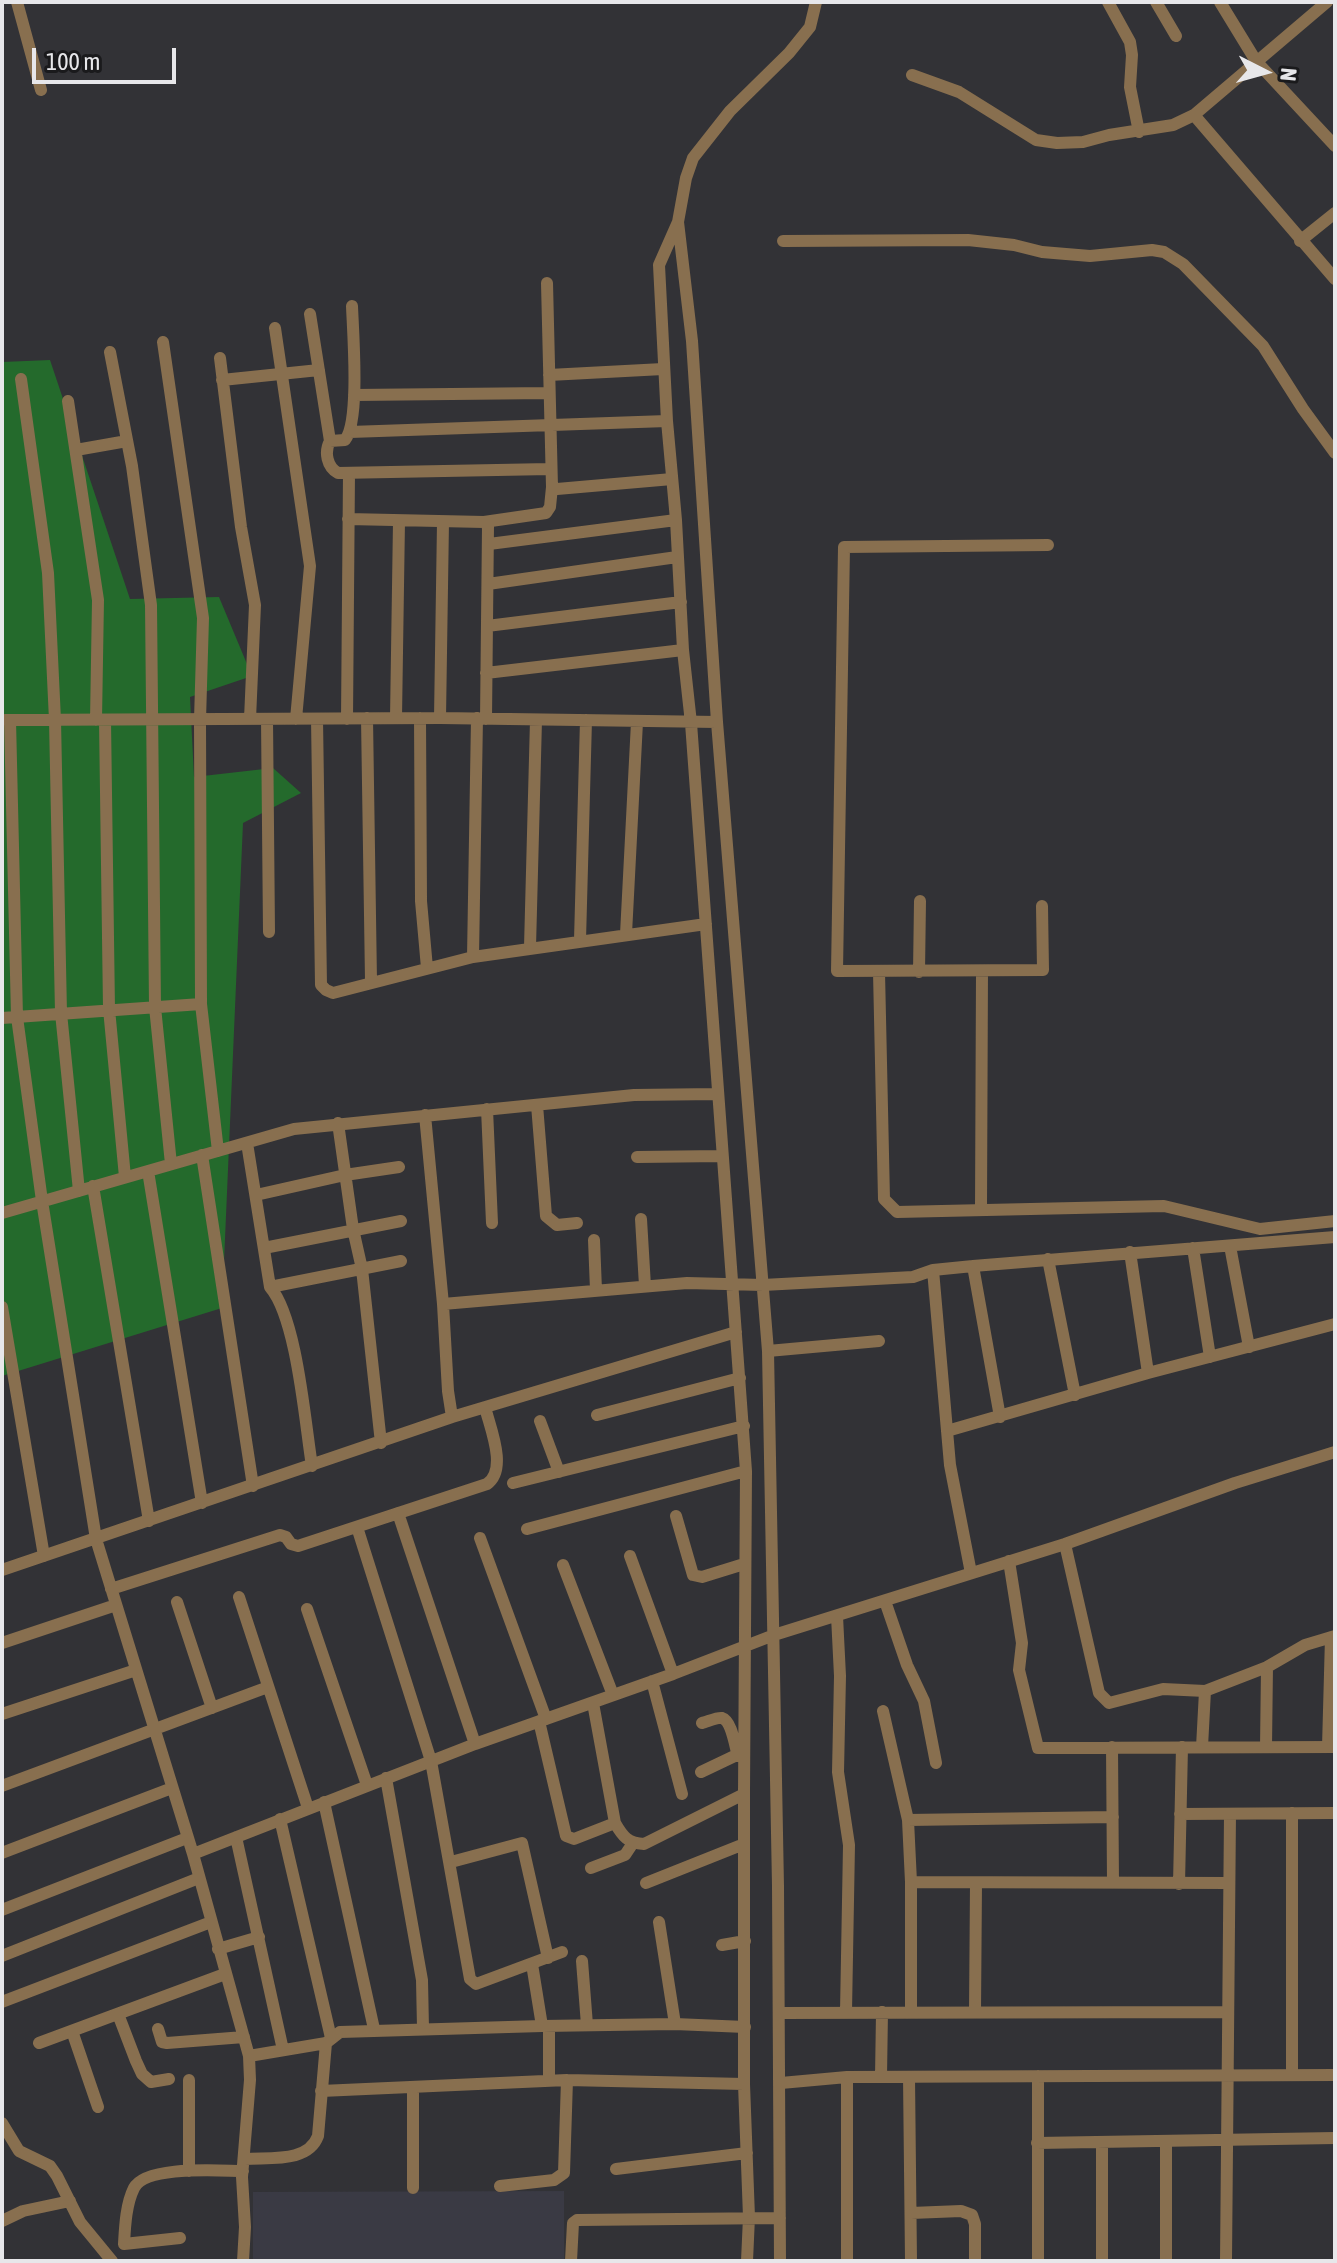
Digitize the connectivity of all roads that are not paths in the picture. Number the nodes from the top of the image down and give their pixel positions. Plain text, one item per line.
1 (17, 2) edge
2 (816, 2) edge
3 (1108, 2) edge
4 (1156, 2) edge
5 (1220, 2) edge
6 (1327, 2) edge
7 (1335, 11) edge
8 (1176, 36) dead end
9 (1256, 61) junction
10 (912, 75) dead end
11 (41, 90) dead end
12 (1194, 115) junction
13 (1139, 132) junction
14 (1335, 146) edge
15 (1335, 213) edge
16 (678, 222) junction
17 (783, 241) dead end
18 (1300, 241) junction
19 (685, 263) junction
20 (659, 265) junction
21 (1335, 279) edge
22 (547, 283) dead end
23 (352, 306) dead end
24 (310, 314) dead end
25 (275, 328) dead end
26 (163, 342) dead end
27 (110, 352) dead end
28 (220, 358) dead end
29 (663, 369) junction
30 (319, 370) junction
31 (282, 375) junction
32 (549, 375) junction
33 (21, 379) dead end
34 (222, 380) junction
35 (549, 393) junction
36 (354, 395) junction
37 (68, 401) dead end
38 (667, 421) junction
39 (549, 426) junction
40 (350, 432) junction
41 (127, 441) junction
42 (330, 441) junction
43 (76, 450) junction
44 (1335, 453) edge
45 (550, 469) junction
46 (349, 473) junction
47 (672, 479) junction
48 (552, 487) junction
49 (546, 513) junction
50 (348, 519) junction
51 (676, 520) junction
52 (399, 521) junction
53 (443, 522) junction
54 (484, 522) junction
55 (555, 536) junction
56 (489, 544) junction
57 (1048, 545) dead end
58 (677, 557) junction
59 (488, 584) junction
60 (681, 602) junction
61 (487, 626) junction
62 (683, 650) junction
63 (486, 673) junction
64 (367, 718) junction
65 (396, 718) junction
66 (420, 718) junction
67 (440, 718) junction
68 (481, 718) junction
69 (250, 719) junction
70 (267, 719) junction
71 (296, 719) junction
72 (317, 719) junction
73 (347, 719) junction
74 (6, 720) edge
75 (55, 720) junction
76 (101, 720) junction
77 (150, 720) junction
78 (200, 720) junction
79 (536, 720) junction
80 (586, 720) junction
81 (637, 722) junction
82 (717, 722) junction
83 (691, 723) junction
84 (920, 901) dead end
85 (1042, 906) dead end
86 (706, 924) junction
87 (269, 932) dead end
88 (626, 934) junction
89 (580, 940) junction
90 (530, 947) junction
91 (473, 957) junction
92 (427, 968) junction
93 (982, 971) junction
94 (879, 972) junction
95 (919, 972) junction
96 (371, 981) junction
97 (201, 1004) junction
98 (155, 1007) junction
99 (109, 1009) junction
100 (61, 1013) junction
101 (17, 1017) junction
102 (2, 1018) edge
103 (717, 1094) junction
104 (537, 1105) junction
105 (487, 1109) junction
106 (425, 1115) junction
107 (338, 1123) junction
108 (247, 1143) junction
109 (218, 1151) junction
110 (202, 1155) junction
111 (722, 1156) junction
112 (637, 1157) dead end
113 (171, 1164) junction
114 (399, 1167) dead end
115 (148, 1171) junction
116 (345, 1175) junction
117 (125, 1177) junction
118 (93, 1186) junction
119 (79, 1191) junction
120 (256, 1195) junction
121 (42, 1201) junction
122 (981, 1208) junction
123 (2, 1213) edge
124 (641, 1219) dead end
125 (401, 1221) dead end
126 (1335, 1221) edge
127 (492, 1223) dead end
128 (577, 1223) dead end
129 (353, 1229) junction
130 (1335, 1237) edge
131 (594, 1240) dead end
132 (1230, 1246) junction
133 (264, 1248) junction
134 (1193, 1248) junction
135 (1130, 1252) junction
136 (1048, 1259) junction
137 (401, 1261) dead end
138 (973, 1266) junction
139 (362, 1269) junction
140 (933, 1270) junction
141 (733, 1285) junction
142 (763, 1285) junction
143 (645, 1286) junction
144 (270, 1287) junction
145 (596, 1290) junction
146 (443, 1304) junction
147 (2, 1307) edge
148 (1335, 1324) edge
149 (736, 1332) junction
150 (879, 1341) dead end
151 (1249, 1347) junction
152 (768, 1351) junction
153 (1210, 1357) junction
154 (1148, 1373) junction
155 (740, 1378) junction
156 (1075, 1395) junction
157 (485, 1407) junction
158 (597, 1415) dead end
159 (452, 1417) junction
160 (1000, 1417) junction
161 (540, 1421) dead end
162 (744, 1426) junction
163 (947, 1431) junction
164 (381, 1443) junction
165 (1335, 1452) edge
166 (312, 1466) junction
167 (746, 1471) junction
168 (559, 1472) junction
169 (513, 1483) dead end
170 (253, 1486) junction
171 (202, 1503) junction
172 (398, 1513) junction
173 (676, 1516) dead end
174 (149, 1521) junction
175 (357, 1527) junction
176 (527, 1529) dead end
177 (480, 1538) dead end
178 (96, 1539) junction
179 (1065, 1544) junction
180 (44, 1556) junction
181 (630, 1556) dead end
182 (1009, 1561) junction
183 (744, 1564) junction
184 (563, 1565) dead end
185 (2, 1570) edge
186 (971, 1573) junction
187 (111, 1589) junction
188 (239, 1597) dead end
189 (885, 1601) junction
190 (177, 1602) dead end
191 (116, 1605) junction
192 (307, 1609) dead end
193 (837, 1616) junction
194 (774, 1635) junction
195 (1333, 1637) edge
196 (2, 1643) edge
197 (745, 1645) junction
198 (1267, 1667) junction
199 (136, 1670) junction
200 (673, 1674) junction
201 (652, 1681) junction
202 (268, 1687) junction
203 (1205, 1691) junction
204 (613, 1695) junction
205 (593, 1703) junction
206 (212, 1708) junction
207 (883, 1711) dead end
208 (2, 1714) edge
209 (543, 1720) junction
210 (702, 1723) dead end
211 (154, 1730) junction
212 (475, 1744) junction
213 (1112, 1747) junction
214 (1182, 1747) junction
215 (1202, 1747) junction
216 (1266, 1747) junction
217 (1332, 1747) edge
218 (742, 1753) junction
219 (431, 1761) junction
220 (936, 1763) dead end
221 (701, 1772) dead end
222 (386, 1778) junction
223 (367, 1785) junction
224 (2, 1786) edge
225 (172, 1788) junction
226 (682, 1794) dead end
227 (744, 1794) junction
228 (324, 1802) junction
229 (308, 1808) junction
230 (1292, 1813) junction
231 (1335, 1813) edge
232 (1180, 1814) junction
233 (1230, 1814) junction
234 (1113, 1817) junction
235 (280, 1819) junction
236 (908, 1820) junction
237 (615, 1823) junction
238 (236, 1837) junction
239 (187, 1838) junction
240 (633, 1843) junction
241 (744, 1844) junction
242 (2, 1853) edge
243 (193, 1854) junction
244 (451, 1862) junction
245 (591, 1868) dead end
246 (199, 1878) junction
247 (911, 1882) junction
248 (1113, 1882) junction
249 (646, 1883) dead end
250 (976, 1883) junction
251 (1229, 1883) junction
252 (1179, 1884) junction
253 (2, 1910) edge
254 (211, 1922) junction
255 (659, 1922) dead end
256 (259, 1937) junction
257 (745, 1941) junction
258 (722, 1945) dead end
259 (218, 1949) junction
260 (562, 1952) dead end
261 (2, 1956) edge
262 (548, 1958) junction
263 (582, 1961) dead end
264 (532, 1964) junction
265 (225, 1974) junction
266 (2, 2002) edge
267 (846, 2012) junction
268 (882, 2012) junction
269 (911, 2012) junction
270 (975, 2012) junction
271 (1228, 2012) junction
272 (780, 2013) junction
273 (118, 2014) junction
274 (675, 2024) junction
275 (587, 2025) junction
276 (546, 2026) junction
277 (745, 2027) junction
278 (423, 2028) junction
279 (158, 2029) dead end
280 (374, 2029) junction
281 (72, 2031) junction
282 (244, 2037) junction
283 (328, 2040) junction
284 (39, 2043) dead end
285 (283, 2050) junction
286 (249, 2056) junction
287 (1227, 2075) junction
288 (1292, 2075) junction
289 (1335, 2075) edge
290 (1038, 2076) junction
291 (847, 2077) junction
292 (881, 2077) junction
293 (909, 2077) junction
294 (169, 2079) dead end
295 (189, 2080) dead end
296 (567, 2080) junction
297 (549, 2081) junction
298 (781, 2083) junction
299 (744, 2084) junction
300 (413, 2087) junction
301 (321, 2091) junction
302 (98, 2107) dead end
303 (2, 2123) edge
304 (1335, 2138) edge
305 (1226, 2140) junction
306 (1102, 2142) junction
307 (1166, 2142) junction
308 (1037, 2143) junction
309 (747, 2153) junction
310 (244, 2165) junction
311 (616, 2169) dead end
312 (189, 2171) junction
313 (500, 2186) dead end
314 (413, 2188) dead end
315 (70, 2201) junction
316 (911, 2213) junction
317 (749, 2217) junction
318 (780, 2218) junction
319 (2, 2221) edge
320 (180, 2238) dead end
321 (124, 2244) junction
322 (111, 2260) edge
323 (243, 2261) edge
324 (571, 2261) edge
325 (747, 2261) edge
326 (780, 2261) edge
327 (847, 2261) edge
328 (911, 2261) edge
329 (975, 2261) edge
330 (1038, 2261) edge
331 (1102, 2261) edge
332 (1166, 2261) edge
333 (1226, 2261) edge

1 - 11 street
2 - 16 street
3 - 13 street
4 - 8 street
5 - 9 street
6 - 7 street
6 - 9 street
9 - 12 street
9 - 14 street
10 - 13 street
12 - 13 street
12 - 18 street
15 - 18 street
16 - 19 street
16 - 20 street
17 - 44 street
18 - 21 street
19 - 20 street
19 - 82 street
20 - 29 street
22 - 32 street
23 - 36 street
24 - 30 street
25 - 31 street
26 - 78 street
27 - 41 street
28 - 34 street
29 - 32 street
29 - 38 street
30 - 31 street
30 - 42 street
31 - 34 street
31 - 71 street
32 - 35 street
33 - 75 street
34 - 69 street
35 - 36 street
35 - 39 street
36 - 40 street
37 - 43 street
38 - 39 street
38 - 47 street
39 - 40 street
39 - 45 street
40 - 42 street
41 - 43 street
41 - 77 street
42 - 46 street
43 - 76 street
45 - 46 street
45 - 48 street
46 - 50 street
47 - 48 street
47 - 51 street
48 - 49 street
49 - 54 street
49 - 55 street
50 - 52 street
50 - 73 street
51 - 55 street
51 - 58 street
52 - 53 street
52 - 65 street
53 - 54 street
53 - 67 street
54 - 56 street
55 - 56 street
56 - 59 street
57 - 94 street
58 - 59 street
58 - 60 street
59 - 61 street
60 - 61 street
60 - 62 street
61 - 63 street
62 - 63 street
62 - 83 street
63 - 68 street
64 - 65 street
64 - 73 street
64 - 96 street
65 - 66 street
66 - 67 street
66 - 92 street
67 - 68 street
68 - 79 street
68 - 91 street
69 - 70 street
69 - 78 street
70 - 71 street
70 - 87 street
71 - 72 street
72 - 73 street
72 - 96 street
74 - 75 street
74 - 101 street
75 - 76 street
75 - 100 street
76 - 77 street
76 - 99 street
77 - 78 street
77 - 98 street
78 - 97 street
79 - 80 street
79 - 90 street
80 - 81 street
80 - 89 street
81 - 83 street
81 - 88 street
82 - 83 street
82 - 142 street
83 - 86 street
84 - 95 street
85 - 93 street
86 - 88 street
86 - 103 street
88 - 89 street
89 - 90 street
90 - 91 street
91 - 92 street
92 - 96 street
93 - 95 street
93 - 122 street
94 - 95 street
94 - 122 street
97 - 98 street
97 - 109 street
98 - 99 street
98 - 113 street
99 - 100 street
99 - 117 street
100 - 101 street
100 - 119 street
101 - 102 street
101 - 121 street
103 - 104 street
103 - 111 street
104 - 105 street
104 - 128 street
105 - 106 street
105 - 127 street
106 - 107 street
106 - 146 street
107 - 108 street
107 - 116 street
108 - 109 street
108 - 120 street
109 - 110 street
110 - 113 street
110 - 170 street
111 - 112 street
111 - 141 street
113 - 115 street
114 - 116 street
115 - 117 street
115 - 171 street
116 - 120 street
116 - 129 street
117 - 118 street
118 - 119 street
118 - 174 street
119 - 121 street
120 - 133 street
121 - 123 street
121 - 178 street
122 - 126 street
124 - 143 street
125 - 129 street
129 - 133 street
129 - 139 street
130 - 132 street
131 - 145 street
132 - 134 street
132 - 151 street
133 - 144 street
134 - 135 street
134 - 153 street
135 - 136 street
135 - 154 street
136 - 138 street
136 - 156 street
137 - 139 street
138 - 140 street
138 - 160 street
139 - 144 street
139 - 164 street
140 - 142 street
140 - 163 street
141 - 142 street
141 - 143 street
141 - 149 street
142 - 152 street
143 - 145 street
144 - 166 street
145 - 146 street
146 - 159 street
147 - 180 street
148 - 151 street
149 - 155 street
149 - 157 street
150 - 152 street
151 - 153 street
152 - 194 street
153 - 154 street
154 - 156 street
155 - 158 street
155 - 162 street
156 - 160 street
157 - 159 street
157 - 172 street
159 - 164 street
160 - 163 street
161 - 168 street
162 - 167 street
162 - 168 street
163 - 186 street
164 - 166 street
165 - 179 street
166 - 170 street
167 - 176 street
167 - 183 street
168 - 169 street
170 - 171 street
171 - 174 street
172 - 175 street
172 - 212 street
173 - 183 street
174 - 178 street
175 - 187 street
175 - 219 street
177 - 209 street
178 - 180 street
178 - 187 street
179 - 182 street
179 - 203 street
180 - 185 street
181 - 200 street
182 - 186 street
182 - 213 street
183 - 197 street
184 - 204 street
186 - 189 street
187 - 191 street
188 - 202 street
189 - 193 street
189 - 220 street
190 - 206 street
191 - 196 street
191 - 199 street
192 - 223 street
193 - 194 street
193 - 267 street
194 - 197 street
194 - 272 street
195 - 198 street
195 - 217 street
197 - 200 street
197 - 218 street
198 - 203 street
198 - 216 street
199 - 208 street
199 - 211 street
200 - 201 street
201 - 204 street
201 - 226 street
202 - 206 street
202 - 229 street
203 - 215 street
204 - 205 street
205 - 209 street
205 - 237 street
206 - 211 street
207 - 236 street
209 - 212 street
209 - 237 street
210 - 218 street
211 - 224 street
211 - 225 street
212 - 219 street
213 - 214 street
213 - 234 street
214 - 215 street
214 - 232 street
215 - 216 street
216 - 217 street
218 - 221 street
218 - 227 street
219 - 222 street
219 - 244 street
222 - 223 street
222 - 278 street
223 - 228 street
225 - 239 street
225 - 242 street
227 - 240 street
227 - 241 street
228 - 229 street
228 - 280 street
229 - 235 street
230 - 231 street
230 - 233 street
230 - 288 street
232 - 233 street
232 - 252 street
233 - 251 street
234 - 236 street
234 - 248 street
235 - 238 street
235 - 283 street
236 - 247 street
237 - 240 street
238 - 243 street
238 - 256 street
239 - 243 street
239 - 253 street
240 - 245 street
241 - 249 street
241 - 257 street
243 - 246 street
244 - 262 street
244 - 264 street
246 - 254 street
246 - 261 street
247 - 250 street
247 - 269 street
248 - 250 street
248 - 252 street
250 - 270 street
251 - 252 street
251 - 271 street
254 - 259 street
254 - 266 street
255 - 274 street
256 - 259 street
256 - 285 street
257 - 258 street
257 - 277 street
259 - 265 street
260 - 262 street
262 - 264 street
263 - 275 street
264 - 276 street
265 - 273 street
265 - 282 street
267 - 268 street
267 - 272 street
268 - 269 street
268 - 292 street
269 - 270 street
270 - 271 street
271 - 287 street
272 - 298 street
273 - 281 street
273 - 294 street
274 - 275 street
274 - 277 street
275 - 276 street
276 - 278 street
276 - 297 street
277 - 299 street
278 - 280 street
279 - 282 street
280 - 283 street
281 - 284 street
281 - 302 street
282 - 286 street
283 - 285 street
283 - 301 street
285 - 286 street
286 - 310 street
287 - 288 street
287 - 290 street
287 - 305 street
288 - 289 street
290 - 293 street
290 - 308 street
291 - 292 street
291 - 298 street
291 - 327 street
292 - 293 street
293 - 316 street
295 - 312 street
296 - 297 street
296 - 299 street
296 - 313 street
297 - 300 street
298 - 318 street
299 - 309 street
300 - 301 street
300 - 314 street
301 - 310 street
303 - 315 street
304 - 305 street
305 - 307 street
305 - 333 street
306 - 307 street
306 - 308 street
306 - 331 street
307 - 332 street
308 - 330 street
309 - 311 street
309 - 317 street
310 - 312 street
310 - 323 street
312 - 321 street
315 - 319 street
315 - 322 street
316 - 328 street
316 - 329 street
317 - 318 street
317 - 324 street
317 - 325 street
318 - 326 street
320 - 321 street
321 - 322 street

